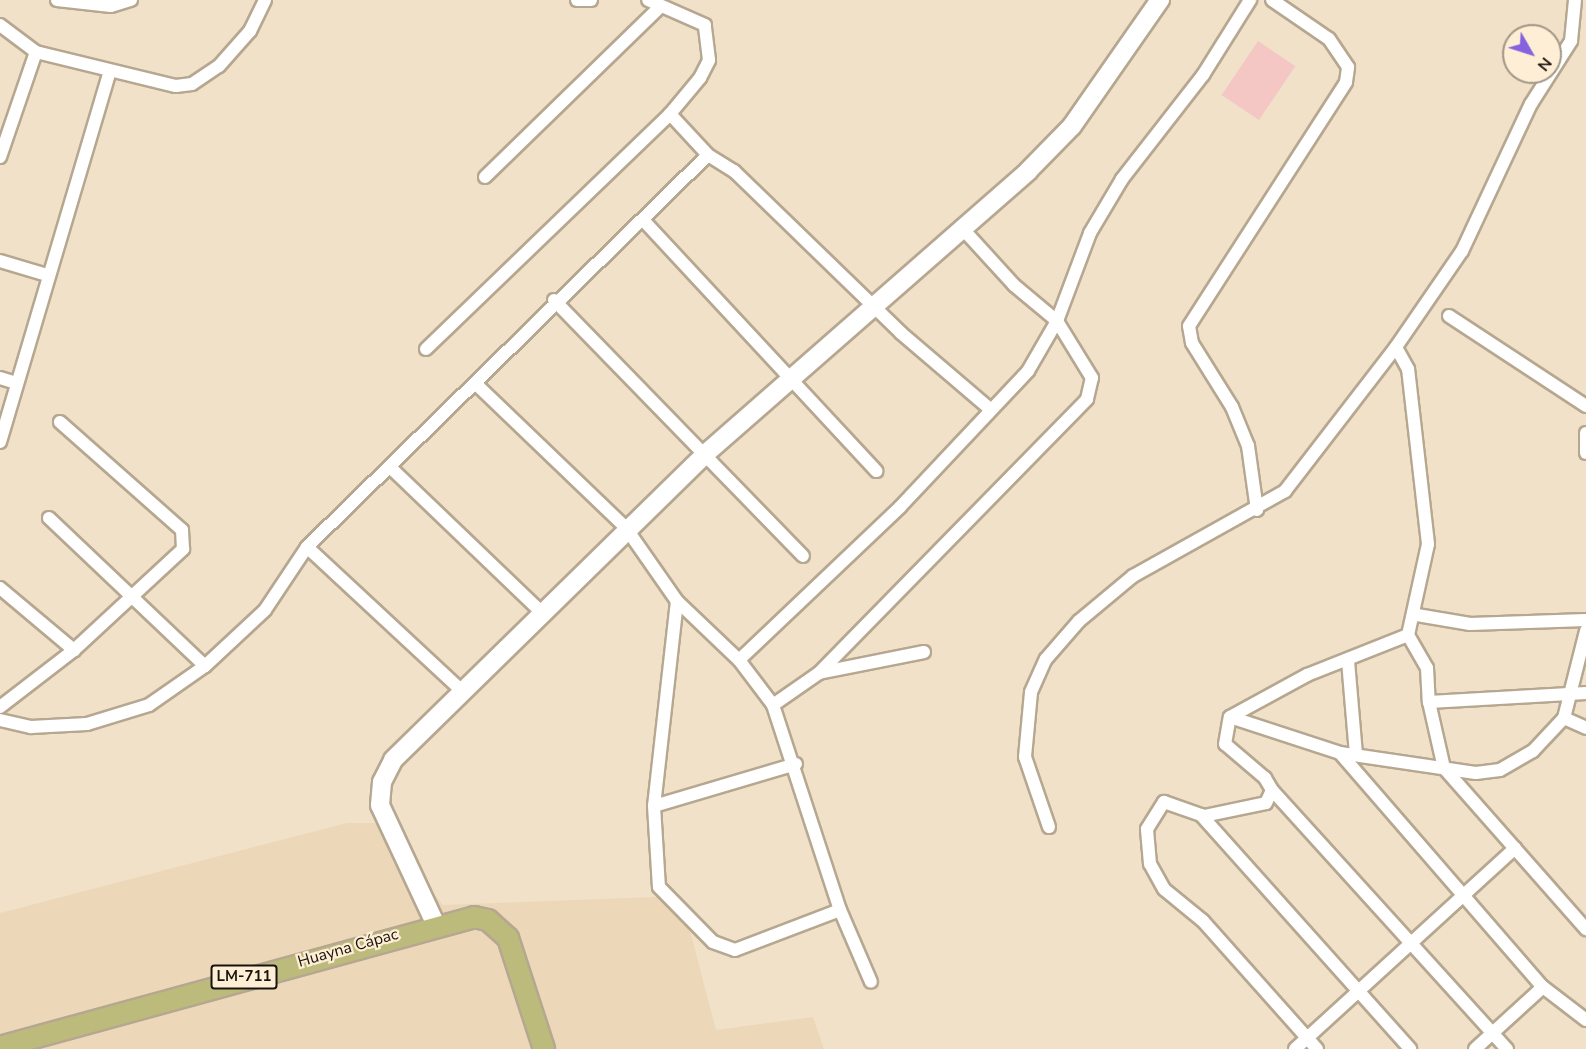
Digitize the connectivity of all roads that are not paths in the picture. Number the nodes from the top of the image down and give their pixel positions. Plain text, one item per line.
1 (57, 0) edge
2 (132, 0) edge
3 (265, 0) edge
4 (578, 0) edge
5 (591, 0) edge
6 (648, 0) edge
7 (1160, 0) edge
8 (1250, 0) edge
9 (1272, 0) edge
10 (1575, 0) edge
11 (659, 8) junction
12 (0, 25) edge
13 (36, 52) junction
14 (110, 71) junction
15 (670, 114) junction
16 (4, 128) edge
17 (708, 155) junction
18 (0, 157) edge
19 (485, 177) dead end
20 (645, 222) junction
21 (961, 227) junction
22 (0, 261) edge
23 (47, 275) junction
24 (554, 300) junction
25 (874, 306) junction
26 (1449, 316) dead end
27 (1057, 321) junction
28 (1396, 347) junction
29 (426, 349) dead end
30 (0, 378) edge
31 (788, 378) junction
32 (16, 383) junction
33 (476, 384) junction
34 (1586, 406) edge
35 (990, 409) junction
36 (60, 422) dead end
37 (1586, 433) edge
38 (0, 442) edge
39 (1586, 453) edge
40 (704, 455) junction
41 (391, 468) junction
42 (876, 471) dead end
43 (1257, 510) junction
44 (49, 518) dead end
45 (626, 528) junction
46 (307, 547) junction
47 (803, 556) dead end
48 (0, 588) edge
49 (133, 594) junction
50 (677, 601) junction
51 (542, 613) junction
52 (1417, 615) junction
53 (1586, 620) edge
54 (1586, 631) edge
55 (1408, 635) junction
56 (74, 650) junction
57 (924, 652) dead end
58 (739, 660) junction
59 (1348, 661) junction
60 (205, 666) junction
61 (819, 673) junction
62 (461, 690) junction
63 (1586, 693) edge
64 (1571, 695) junction
65 (1429, 702) junction
66 (773, 705) junction
67 (0, 707) edge
68 (1230, 717) junction
69 (1564, 718) junction
70 (0, 720) edge
71 (1586, 728) edge
72 (1340, 753) junction
73 (1356, 755) junction
74 (796, 764) junction
75 (1444, 768) junction
76 (1272, 790) junction
77 (654, 806) junction
78 (1201, 814) junction
79 (1049, 827) dead end
80 (1515, 848) junction
81 (1464, 896) junction
82 (840, 910) junction
83 (435, 923) junction
84 (1586, 929) edge
85 (1413, 945) junction
86 (871, 982) dead end
87 (1543, 987) junction
88 (1359, 992) junction
89 (1586, 1020) edge
90 (1492, 1033) junction
91 (1308, 1038) junction
92 (26, 1044) edge
93 (0, 1047) edge
94 (544, 1049) edge
95 (1295, 1049) edge
96 (1317, 1049) edge
97 (1410, 1049) edge
98 (1475, 1049) edge
99 (1507, 1049) edge

1 - 2 street
3 - 14 street
4 - 5 street
6 - 11 street
7 - 21 street
8 - 27 street
9 - 43 street
10 - 28 street
11 - 15 street
11 - 19 street
12 - 13 street
13 - 14 street
13 - 16 street
14 - 23 street
15 - 17 street
15 - 29 street
16 - 18 street
17 - 20 street
17 - 25 street
20 - 24 street
20 - 31 street
21 - 25 street
21 - 27 street
22 - 23 street
23 - 32 street
24 - 33 street
24 - 40 street
25 - 31 street
25 - 35 street
26 - 34 street
27 - 35 street
27 - 61 street
28 - 43 street
28 - 52 street
30 - 32 street
31 - 40 street
31 - 42 street
32 - 38 street
33 - 41 street
33 - 45 street
35 - 58 street
36 - 49 street
37 - 39 street
40 - 45 street
40 - 47 street
41 - 46 street
41 - 51 street
43 - 79 street
44 - 49 street
45 - 50 street
45 - 51 street
46 - 60 street
46 - 62 street
48 - 56 street
49 - 56 street
49 - 60 street
50 - 58 street
50 - 77 street
51 - 62 street
52 - 53 street
52 - 55 street
54 - 64 street
55 - 59 street
55 - 65 street
56 - 67 street
57 - 61 street
58 - 66 street
59 - 68 street
59 - 73 street
60 - 70 street
61 - 66 street
62 - 83 street
63 - 64 street
64 - 65 street
64 - 69 street
65 - 75 street
66 - 74 street
68 - 72 street
68 - 76 street
69 - 71 street
69 - 75 street
72 - 73 street
72 - 81 street
73 - 75 street
74 - 77 street
74 - 82 street
75 - 80 street
76 - 78 street
76 - 85 street
77 - 82 street
78 - 88 street
78 - 91 street
80 - 81 street
80 - 84 street
81 - 85 street
81 - 87 street
82 - 86 street
83 - 92 main road, Huayna Cápac / LM-711
83 - 94 main road, Huayna Cápac / LM-711
85 - 88 street
85 - 90 street
87 - 89 street
87 - 90 street
88 - 91 street
88 - 97 street
90 - 98 street
90 - 99 street
91 - 95 street
91 - 96 street
92 - 93 main road, Huayna Cápac / LM-711

